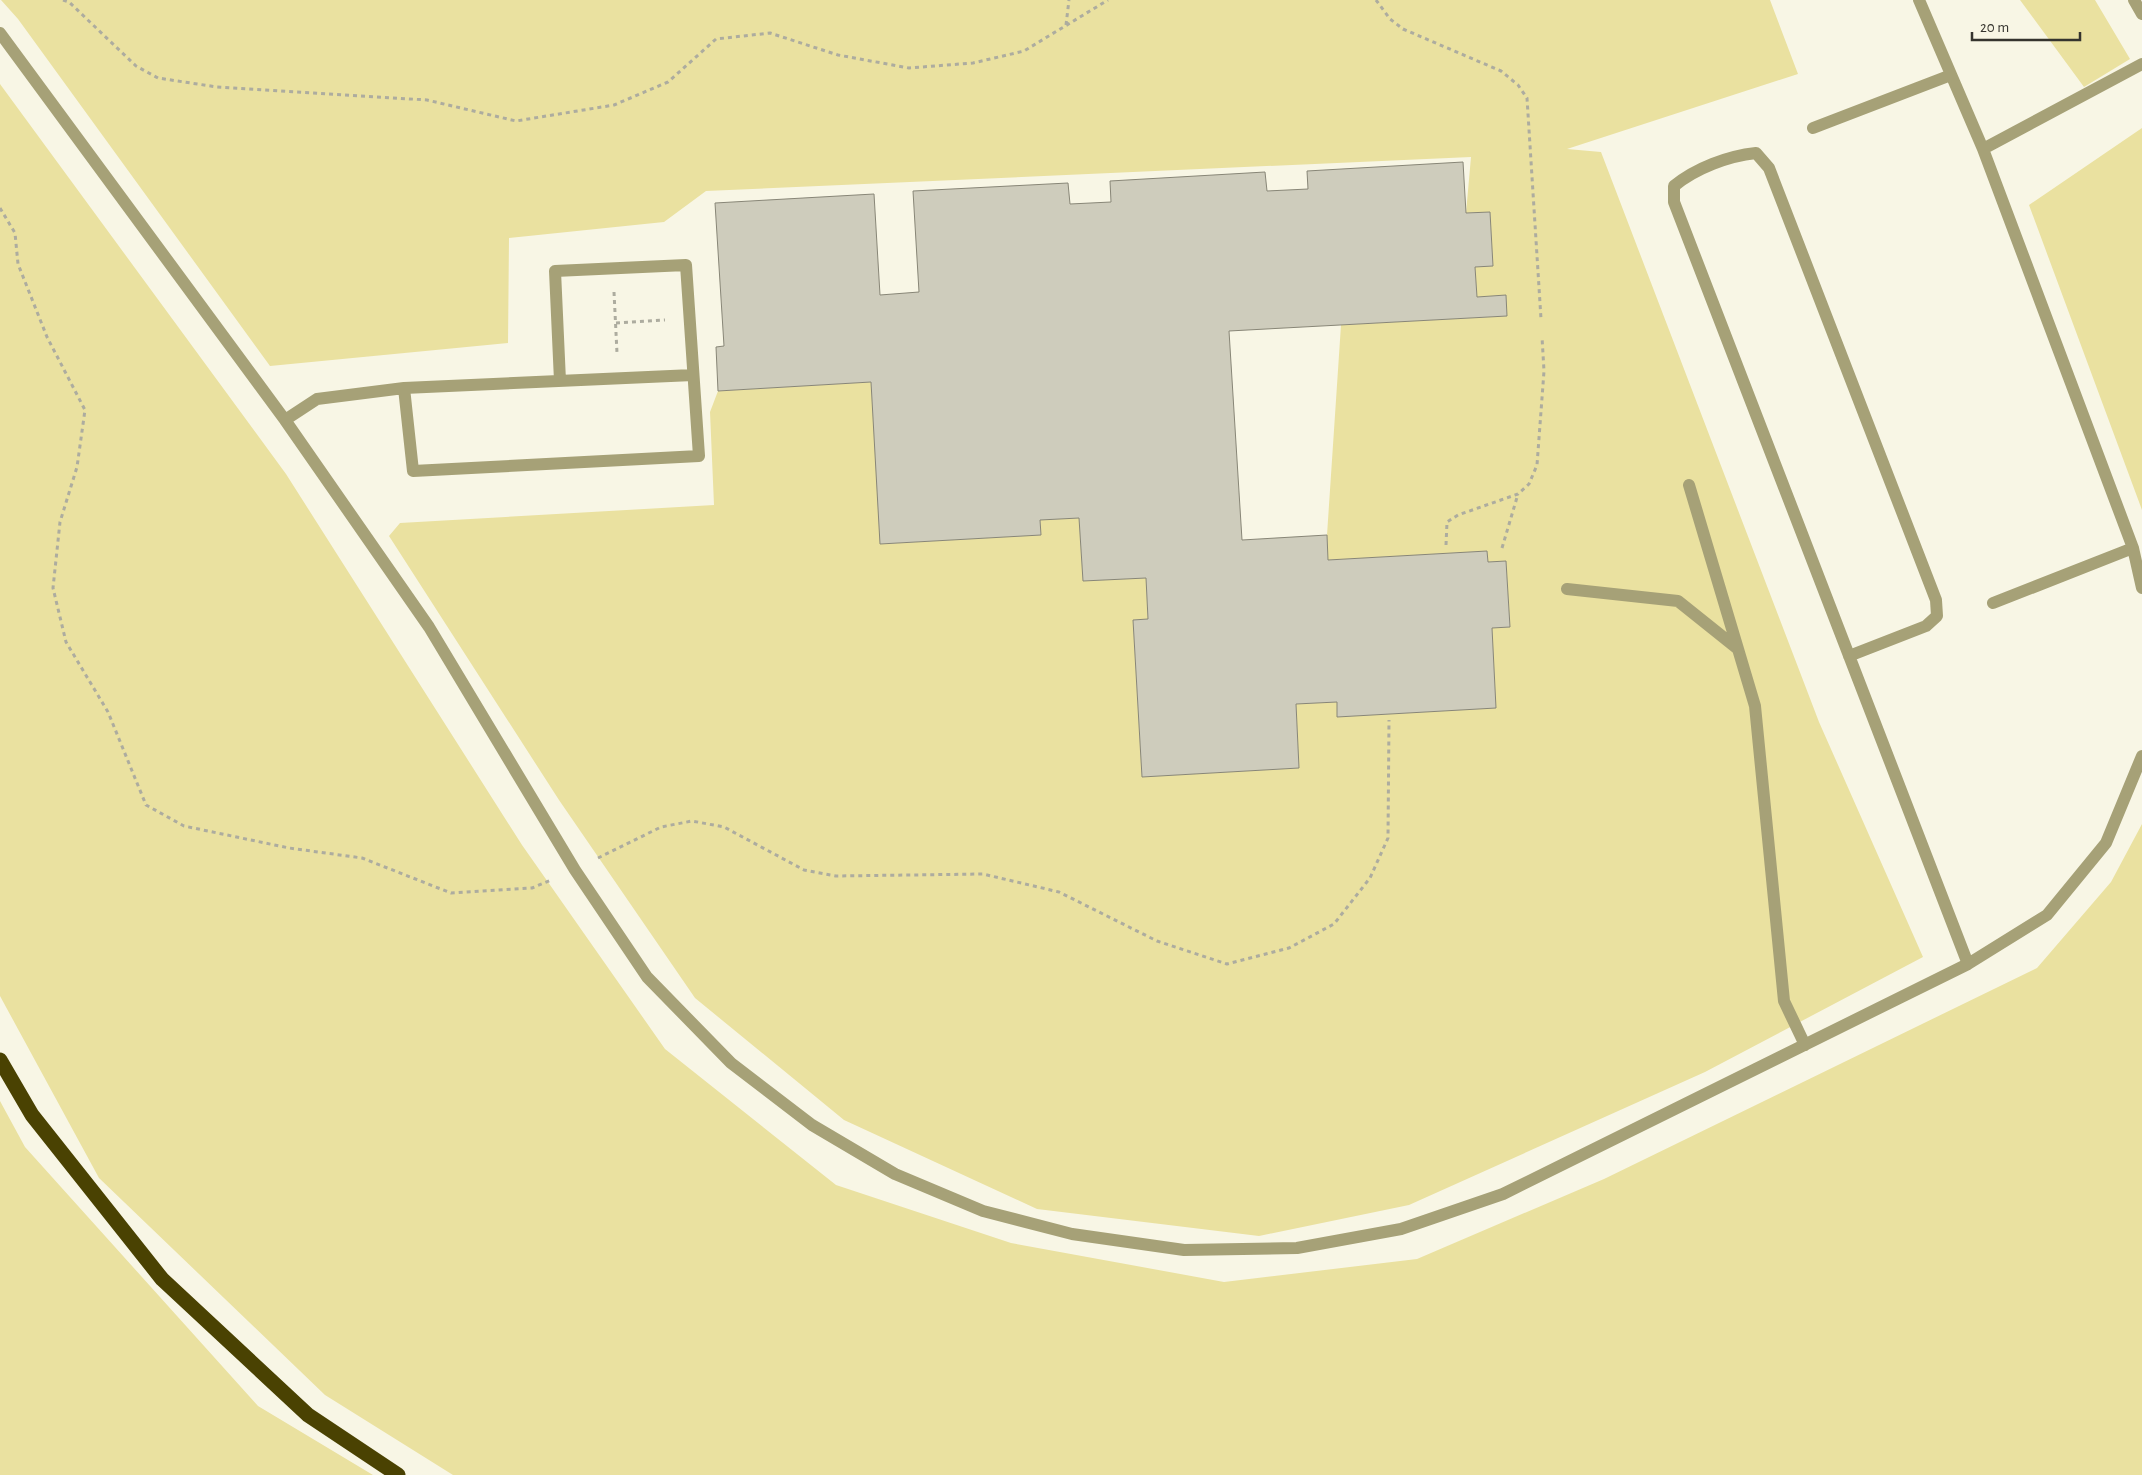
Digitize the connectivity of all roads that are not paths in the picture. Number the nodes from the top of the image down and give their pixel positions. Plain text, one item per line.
1 (1920, 0) edge
2 (2134, 0) edge
3 (2142, 14) edge
4 (0, 33) edge
5 (2142, 64) edge
6 (1951, 76) junction
7 (1813, 128) dead end
8 (1983, 149) junction
9 (693, 375) junction
10 (560, 381) junction
11 (404, 388) junction
12 (285, 420) junction
13 (1689, 485) dead end
14 (2133, 548) junction
15 (2142, 588) edge
16 (1567, 589) dead end
17 (1993, 603) dead end
18 (1738, 649) junction
19 (1850, 656) junction
20 (2142, 756) edge
21 (1968, 964) junction
22 (1805, 1045) junction
23 (0, 1060) edge
24 (398, 1475) edge

1 - 6 street
2 - 3 street
4 - 12 street
5 - 8 street
6 - 7 street
6 - 8 street
8 - 14 street
9 - 10 street
9 - 10 street
9 - 11 street
10 - 11 street
11 - 12 street
12 - 22 street
13 - 18 street
14 - 15 street
14 - 17 street
16 - 18 street
18 - 22 street
19 - 19 street
19 - 21 street
20 - 21 street
21 - 22 street
23 - 24 highway

